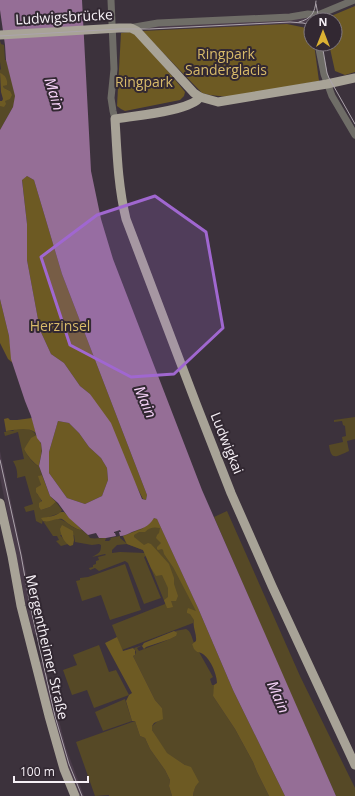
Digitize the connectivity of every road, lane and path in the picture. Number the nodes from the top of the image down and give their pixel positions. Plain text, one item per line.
1 (111, 0) edge
2 (354, 0) edge
3 (325, 12) edge
4 (303, 15) edge
5 (137, 28) junction
6 (0, 34) edge
7 (320, 52) edge
8 (355, 78) edge
9 (327, 84) junction
10 (200, 97) junction
11 (115, 118) junction
12 (355, 135) edge
13 (0, 503) edge
14 (355, 765) edge
15 (74, 796) edge

1 - 11 street
2 - 3 street
4 - 5 street
5 - 6 main road, Ludwigsbrücke
5 - 10 main road
7 - 9 street
8 - 9 main road
9 - 10 main road
9 - 12 street
10 - 11 main road
11 - 14 main road, Ludwigkai
13 - 15 main road, Mergentheimer Straße

